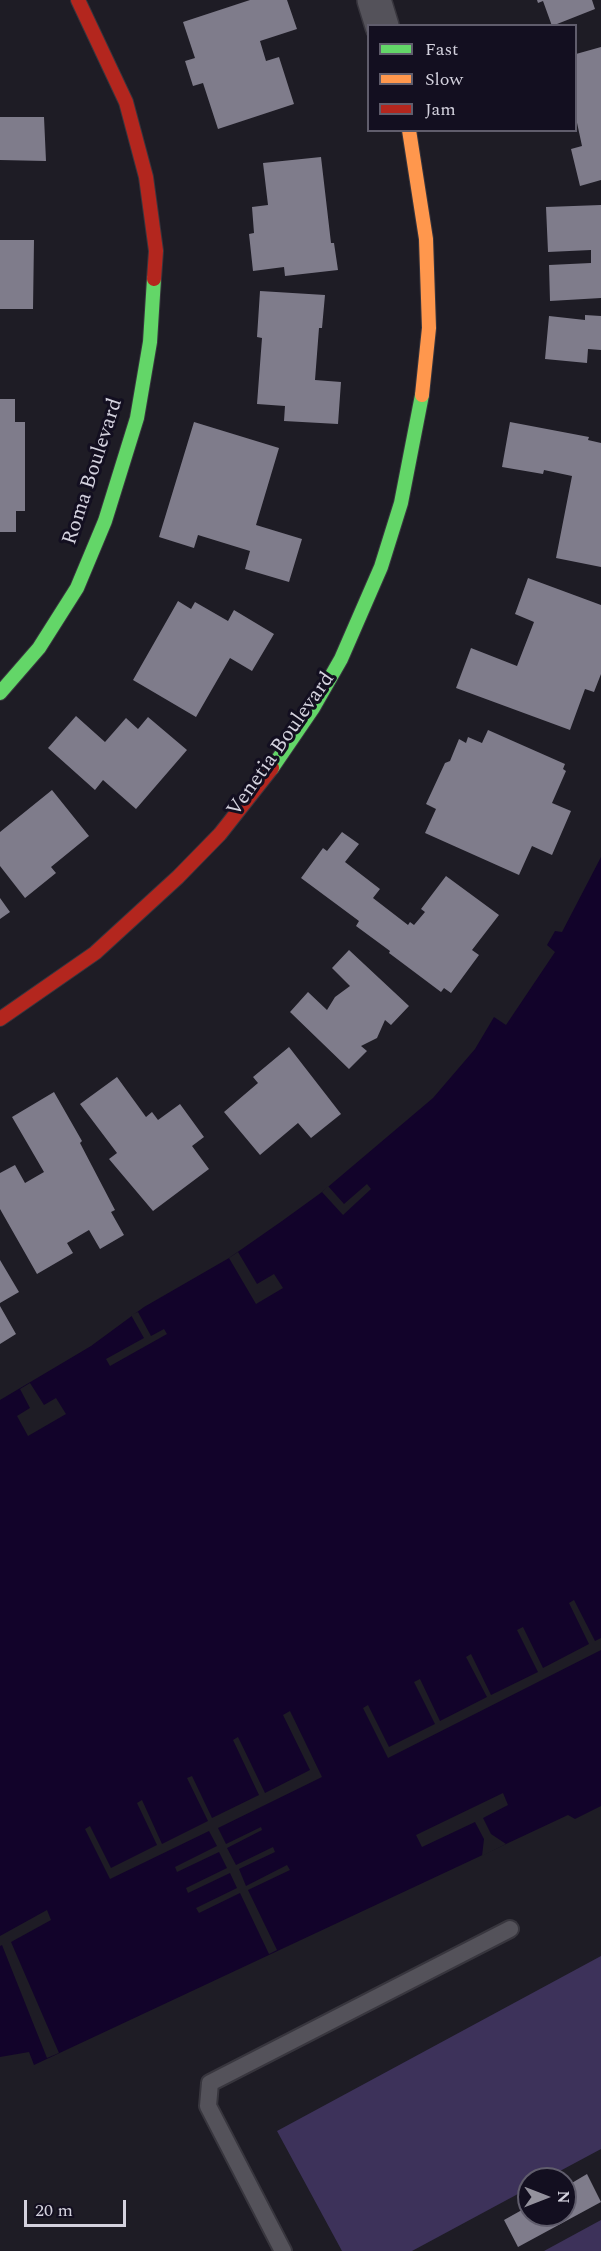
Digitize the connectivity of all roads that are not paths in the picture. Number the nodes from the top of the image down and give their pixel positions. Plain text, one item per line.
1 (78, 0) edge
2 (374, 0) edge
3 (381, 24) edge
4 (409, 132) edge
5 (0, 693) edge
6 (0, 1019) edge
7 (510, 1929) dead end
8 (283, 2251) edge

1 - 5 street, Roma Boulevard
2 - 3 street
4 - 6 street, Venetia Boulevard
7 - 8 lane

